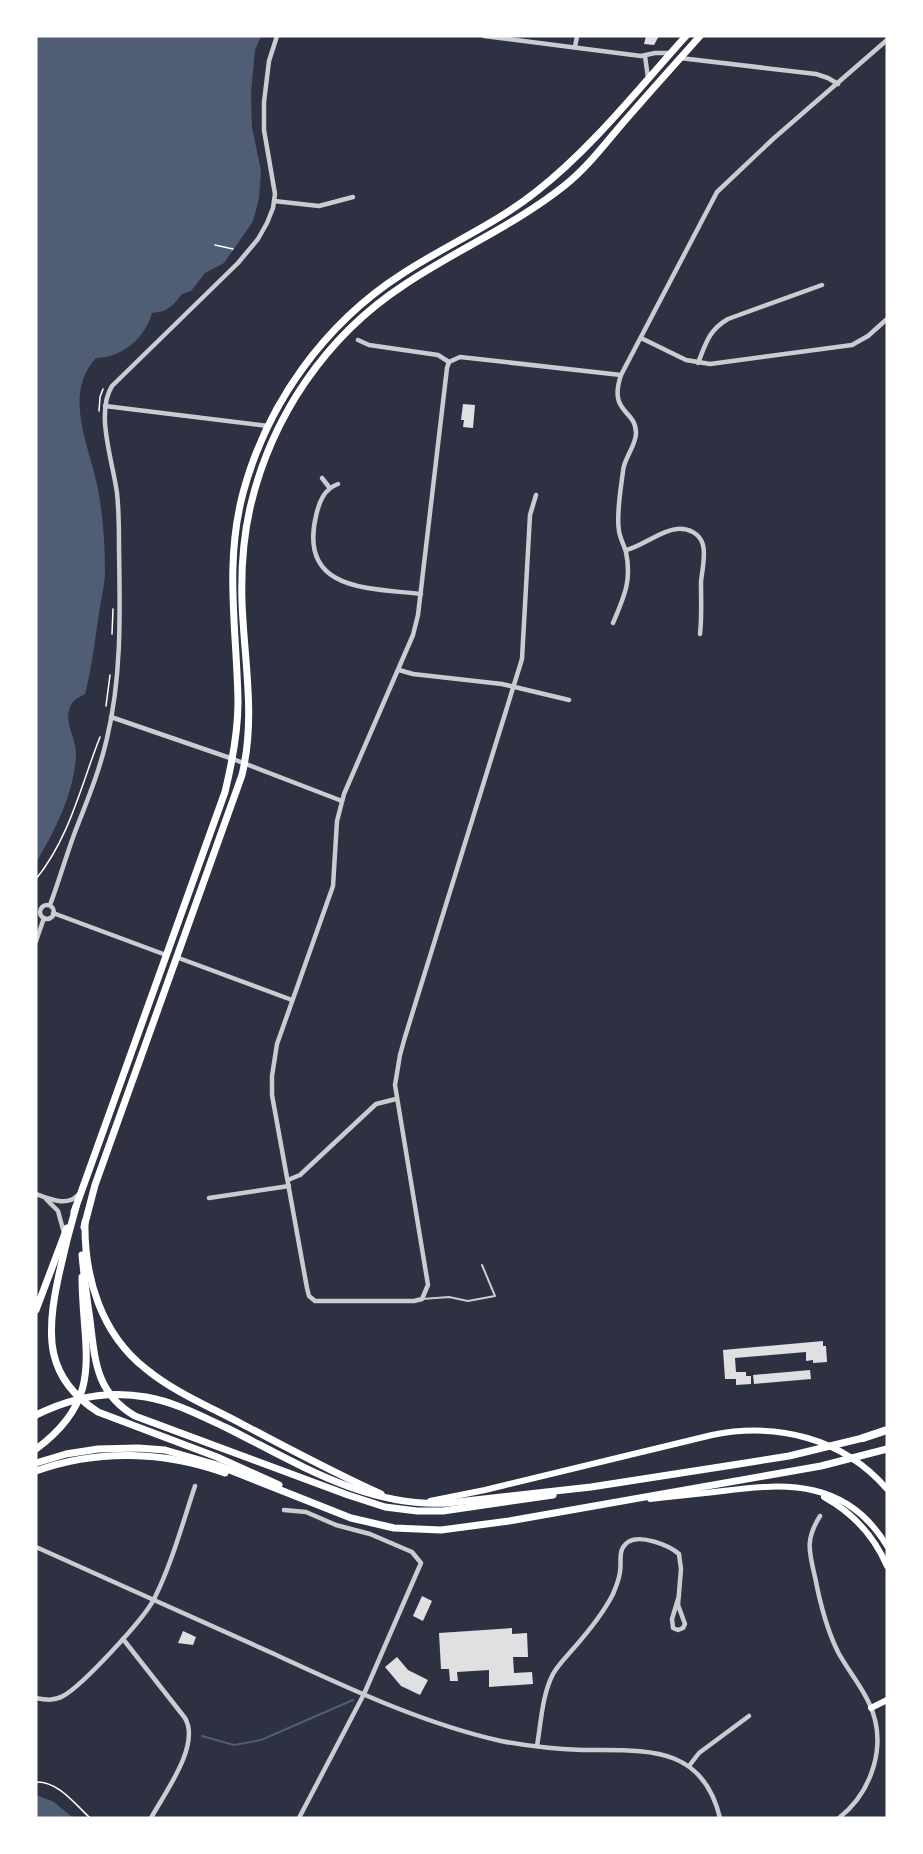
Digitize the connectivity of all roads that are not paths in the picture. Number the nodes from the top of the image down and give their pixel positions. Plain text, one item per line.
1 (277, 36) edge
2 (484, 36) edge
3 (577, 36) edge
4 (686, 36) edge
5 (700, 36) edge
6 (887, 40) edge
7 (575, 47) junction
8 (670, 53) junction
9 (645, 56) junction
10 (680, 58) junction
11 (648, 78) junction
12 (838, 84) junction
13 (586, 146) junction
14 (595, 155) junction
15 (558, 174) junction
16 (567, 184) junction
17 (353, 197) dead end
18 (274, 201) junction
19 (822, 285) dead end
20 (887, 319) edge
21 (641, 338) junction
22 (358, 340) dead end
23 (449, 362) junction
24 (698, 363) junction
25 (621, 375) junction
26 (105, 406) junction
27 (268, 426) junction
28 (322, 478) dead end
29 (338, 484) dead end
30 (329, 487) junction
31 (536, 495) dead end
32 (626, 550) junction
33 (421, 594) junction
34 (613, 623) dead end
35 (700, 634) dead end
36 (399, 670) junction
37 (514, 687) junction
38 (569, 700) dead end
39 (111, 717) junction
40 (233, 759) junction
41 (244, 764) junction
42 (342, 801) junction
43 (50, 905) junction
44 (38, 908) edge
45 (53, 913) junction
46 (44, 918) junction
47 (36, 941) edge
48 (166, 955) junction
49 (176, 957) junction
50 (292, 1000) junction
51 (396, 1099) junction
52 (288, 1183) junction
53 (82, 1189) junction
54 (36, 1194) edge
55 (44, 1197) junction
56 (209, 1198) dead end
57 (76, 1207) junction
58 (85, 1222) junction
59 (64, 1236) junction
60 (82, 1256) junction
61 (482, 1264) dead end
62 (422, 1299) junction
63 (36, 1310) edge
64 (36, 1415) edge
65 (887, 1430) edge
66 (863, 1438) joint
67 (36, 1449) edge
68 (887, 1449) edge
69 (36, 1463) edge
70 (36, 1471) edge
71 (195, 1486) dead end
72 (591, 1486) junction
73 (785, 1486) junction
74 (887, 1489) edge
75 (298, 1497) junction
76 (637, 1498) junction
77 (397, 1501) junction
78 (411, 1503) junction
79 (284, 1510) dead end
80 (820, 1516) dead end
81 (36, 1546) edge
82 (887, 1546) edge
83 (887, 1566) edge
84 (679, 1596) junction
85 (154, 1600) junction
86 (123, 1639) junction
87 (364, 1694) junction
88 (36, 1698) edge
89 (887, 1700) edge
90 (872, 1708) junction
91 (748, 1716) dead end
92 (537, 1746) junction
93 (689, 1766) junction
94 (151, 1818) edge
95 (299, 1818) edge
96 (720, 1818) edge
97 (838, 1818) edge

1 - 18 street
2 - 7 street
3 - 7 street
4 - 8 main road
5 - 10 main road
6 - 12 street
7 - 9 street
8 - 9 street
8 - 11 main road
9 - 11 street
10 - 12 street
10 - 14 main road
11 - 13 main road
12 - 21 street
13 - 14 main road
13 - 15 main road
14 - 16 main road
15 - 16 main road
15 - 27 main road
16 - 41 main road
17 - 18 street
18 - 26 street
19 - 24 street
20 - 24 street
21 - 24 street
21 - 25 street
22 - 23 street
23 - 25 street
23 - 33 street
25 - 32 street
26 - 27 street
26 - 39 street
27 - 40 main road
28 - 30 street
29 - 30 street
30 - 33 street
31 - 37 street
32 - 34 street
32 - 35 street
33 - 36 street
36 - 37 street
36 - 42 street
37 - 38 street
37 - 51 street
39 - 40 street
39 - 43 street
40 - 41 street
40 - 48 main road
41 - 42 street
41 - 49 main road
42 - 50 street
43 - 44 street
43 - 45 street
44 - 46 street
45 - 46 street
45 - 48 street
46 - 47 street
48 - 53 main road
49 - 50 street
49 - 58 main road
50 - 52 street
51 - 52 street
51 - 62 street
52 - 56 street
52 - 62 street
53 - 55 street
53 - 57 main road
54 - 55 street
55 - 59 street
57 - 59 main road
57 - 75 main road
58 - 60 main road
58 - 77 main road
59 - 63 main road
60 - 67 main road
60 - 72 main road
61 - 62 lane
64 - 77 main road
65 - 66 highway
66 - 72 main road
68 - 76 main road
69 - 75 main road
70 - 75 main road
71 - 85 street
72 - 78 main road
73 - 76 main road
73 - 82 main road
73 - 83 main road
74 - 78 main road
75 - 76 main road
77 - 78 main road
79 - 87 street
80 - 90 street
81 - 85 street
84 - 84 street
84 - 92 street
85 - 86 street
85 - 87 street
86 - 88 street
86 - 94 street
87 - 92 street
87 - 95 street
89 - 90 main road
90 - 97 street
91 - 93 street
92 - 93 street
93 - 96 street

